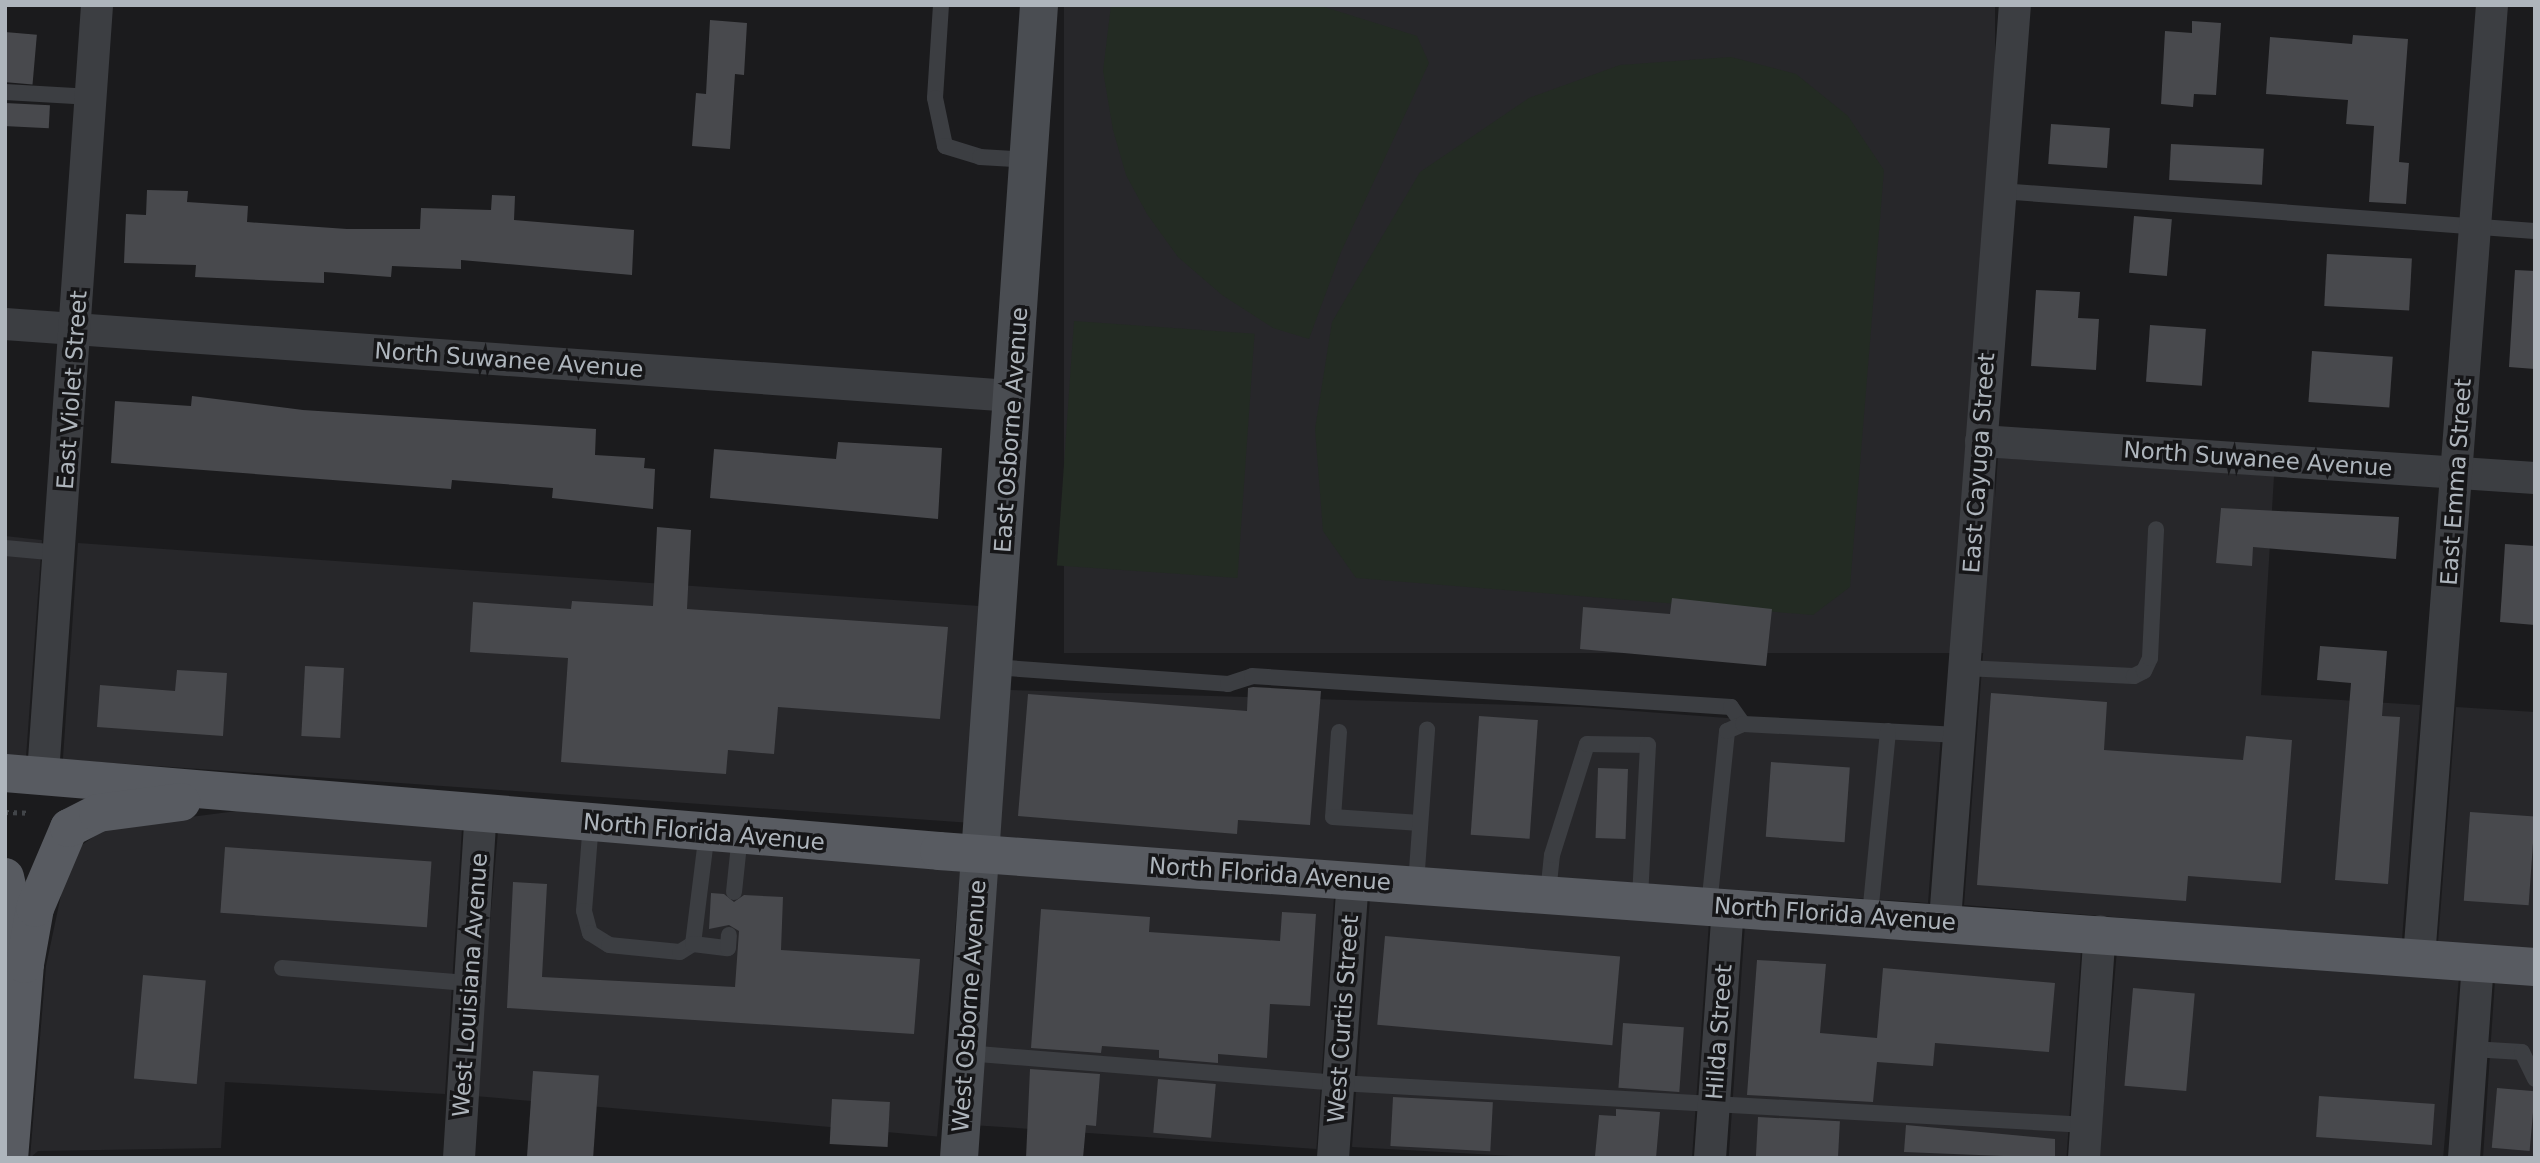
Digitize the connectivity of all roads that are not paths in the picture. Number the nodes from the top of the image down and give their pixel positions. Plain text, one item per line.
1 (97, 5) edge
2 (941, 5) edge
3 (1039, 5) edge
4 (2015, 5) edge
5 (2492, 5) edge
6 (5, 92) edge
7 (92, 97) junction
8 (1029, 160) junction
9 (2000, 191) junction
10 (2475, 228) junction
11 (2535, 231) edge
12 (5, 324) edge
13 (76, 329) junction
14 (1013, 396) junction
15 (1981, 441) junction
16 (2457, 471) junction
17 (2535, 478) edge
18 (2156, 529) dead end
19 (5, 548) edge
20 (60, 553) junction
21 (993, 667) junction
22 (1964, 667) junction
23 (1743, 724) junction
24 (1427, 729) dead end
25 (1888, 731) junction
26 (1339, 732) dead end
27 (1959, 735) junction
28 (5, 773) edge
29 (43, 774) junction
30 (251, 793) junction
31 (481, 813) junction
32 (591, 822) junction
33 (1420, 823) junction
34 (723, 833) junction
35 (980, 854) junction
36 (5, 877) edge
37 (1353, 879) junction
38 (1416, 884) junction
39 (734, 892) dead end
40 (1548, 893) junction
41 (1640, 900) junction
42 (1718, 906) junction
43 (1870, 915) junction
44 (1945, 920) junction
45 (2100, 932) junction
46 (729, 934) dead end
47 (693, 944) junction
48 (2419, 958) junction
49 (2479, 963) junction
50 (25, 964) junction
51 (2535, 967) edge
52 (282, 968) dead end
53 (470, 983) junction
54 (2472, 1049) junction
55 (966, 1053) junction
56 (2535, 1079) edge
57 (1339, 1083) junction
58 (1714, 1104) junction
59 (2087, 1125) junction
60 (9, 1158) edge
61 (459, 1158) edge
62 (959, 1158) edge
63 (1333, 1158) edge
64 (1710, 1158) edge
65 (2084, 1158) edge
66 (2464, 1158) edge

1 - 7 street, East Violet Street
2 - 8 lane
3 - 8 street, East Osborne Avenue
4 - 9 street, East Cayuga Street
5 - 10 street, East Emma Street
6 - 7 lane
7 - 13 street, East Violet Street
8 - 14 street, East Osborne Avenue
9 - 10 lane
9 - 15 street, East Cayuga Street
10 - 11 lane
10 - 16 street, East Emma Street
12 - 13 street, North Suwanee Avenue
13 - 14 street, North Suwanee Avenue
13 - 20 street, East Violet Street
14 - 21 street, East Osborne Avenue
15 - 16 street, North Suwanee Avenue
15 - 22 street, East Cayuga Street
16 - 17 street, North Suwanee Avenue
16 - 48 street, East Emma Street
18 - 22 lane
19 - 20 lane
20 - 29 street, East Violet Street
21 - 23 lane
21 - 35 street, East Osborne Avenue
22 - 27 street, East Cayuga Street
23 - 25 lane
23 - 42 lane
24 - 33 lane
25 - 27 lane
25 - 43 lane
26 - 33 lane
27 - 44 street, East Cayuga Street
28 - 29 main road, North Florida Avenue
29 - 30 main road, North Florida Avenue
30 - 31 main road, North Florida Avenue
30 - 50 main road
31 - 32 main road, North Florida Avenue
31 - 53 street, West Louisiana Avenue
32 - 34 main road, North Florida Avenue
32 - 47 lane
33 - 38 lane
34 - 35 main road, North Florida Avenue
34 - 39 lane
34 - 47 lane
35 - 37 main road, North Florida Avenue
35 - 55 street, West Osborne Avenue
36 - 50 main road
37 - 38 main road, North Florida Avenue
37 - 57 street, West Curtis Street
38 - 40 main road, North Florida Avenue
40 - 41 main road, North Florida Avenue
40 - 41 lane
41 - 42 main road, North Florida Avenue
42 - 43 main road, North Florida Avenue
42 - 58 street, Hilda Street
43 - 44 main road, North Florida Avenue
44 - 45 main road, North Florida Avenue
45 - 48 main road, North Florida Avenue
45 - 59 street
46 - 47 lane
48 - 49 main road, North Florida Avenue
49 - 51 main road, North Florida Avenue
49 - 54 street
50 - 60 main road
52 - 53 lane
53 - 61 street, West Louisiana Avenue
54 - 56 lane
54 - 66 street
55 - 57 lane
55 - 62 street, West Osborne Avenue
57 - 58 lane
57 - 63 street, West Curtis Street
58 - 59 lane
58 - 64 street, Hilda Street
59 - 65 street

